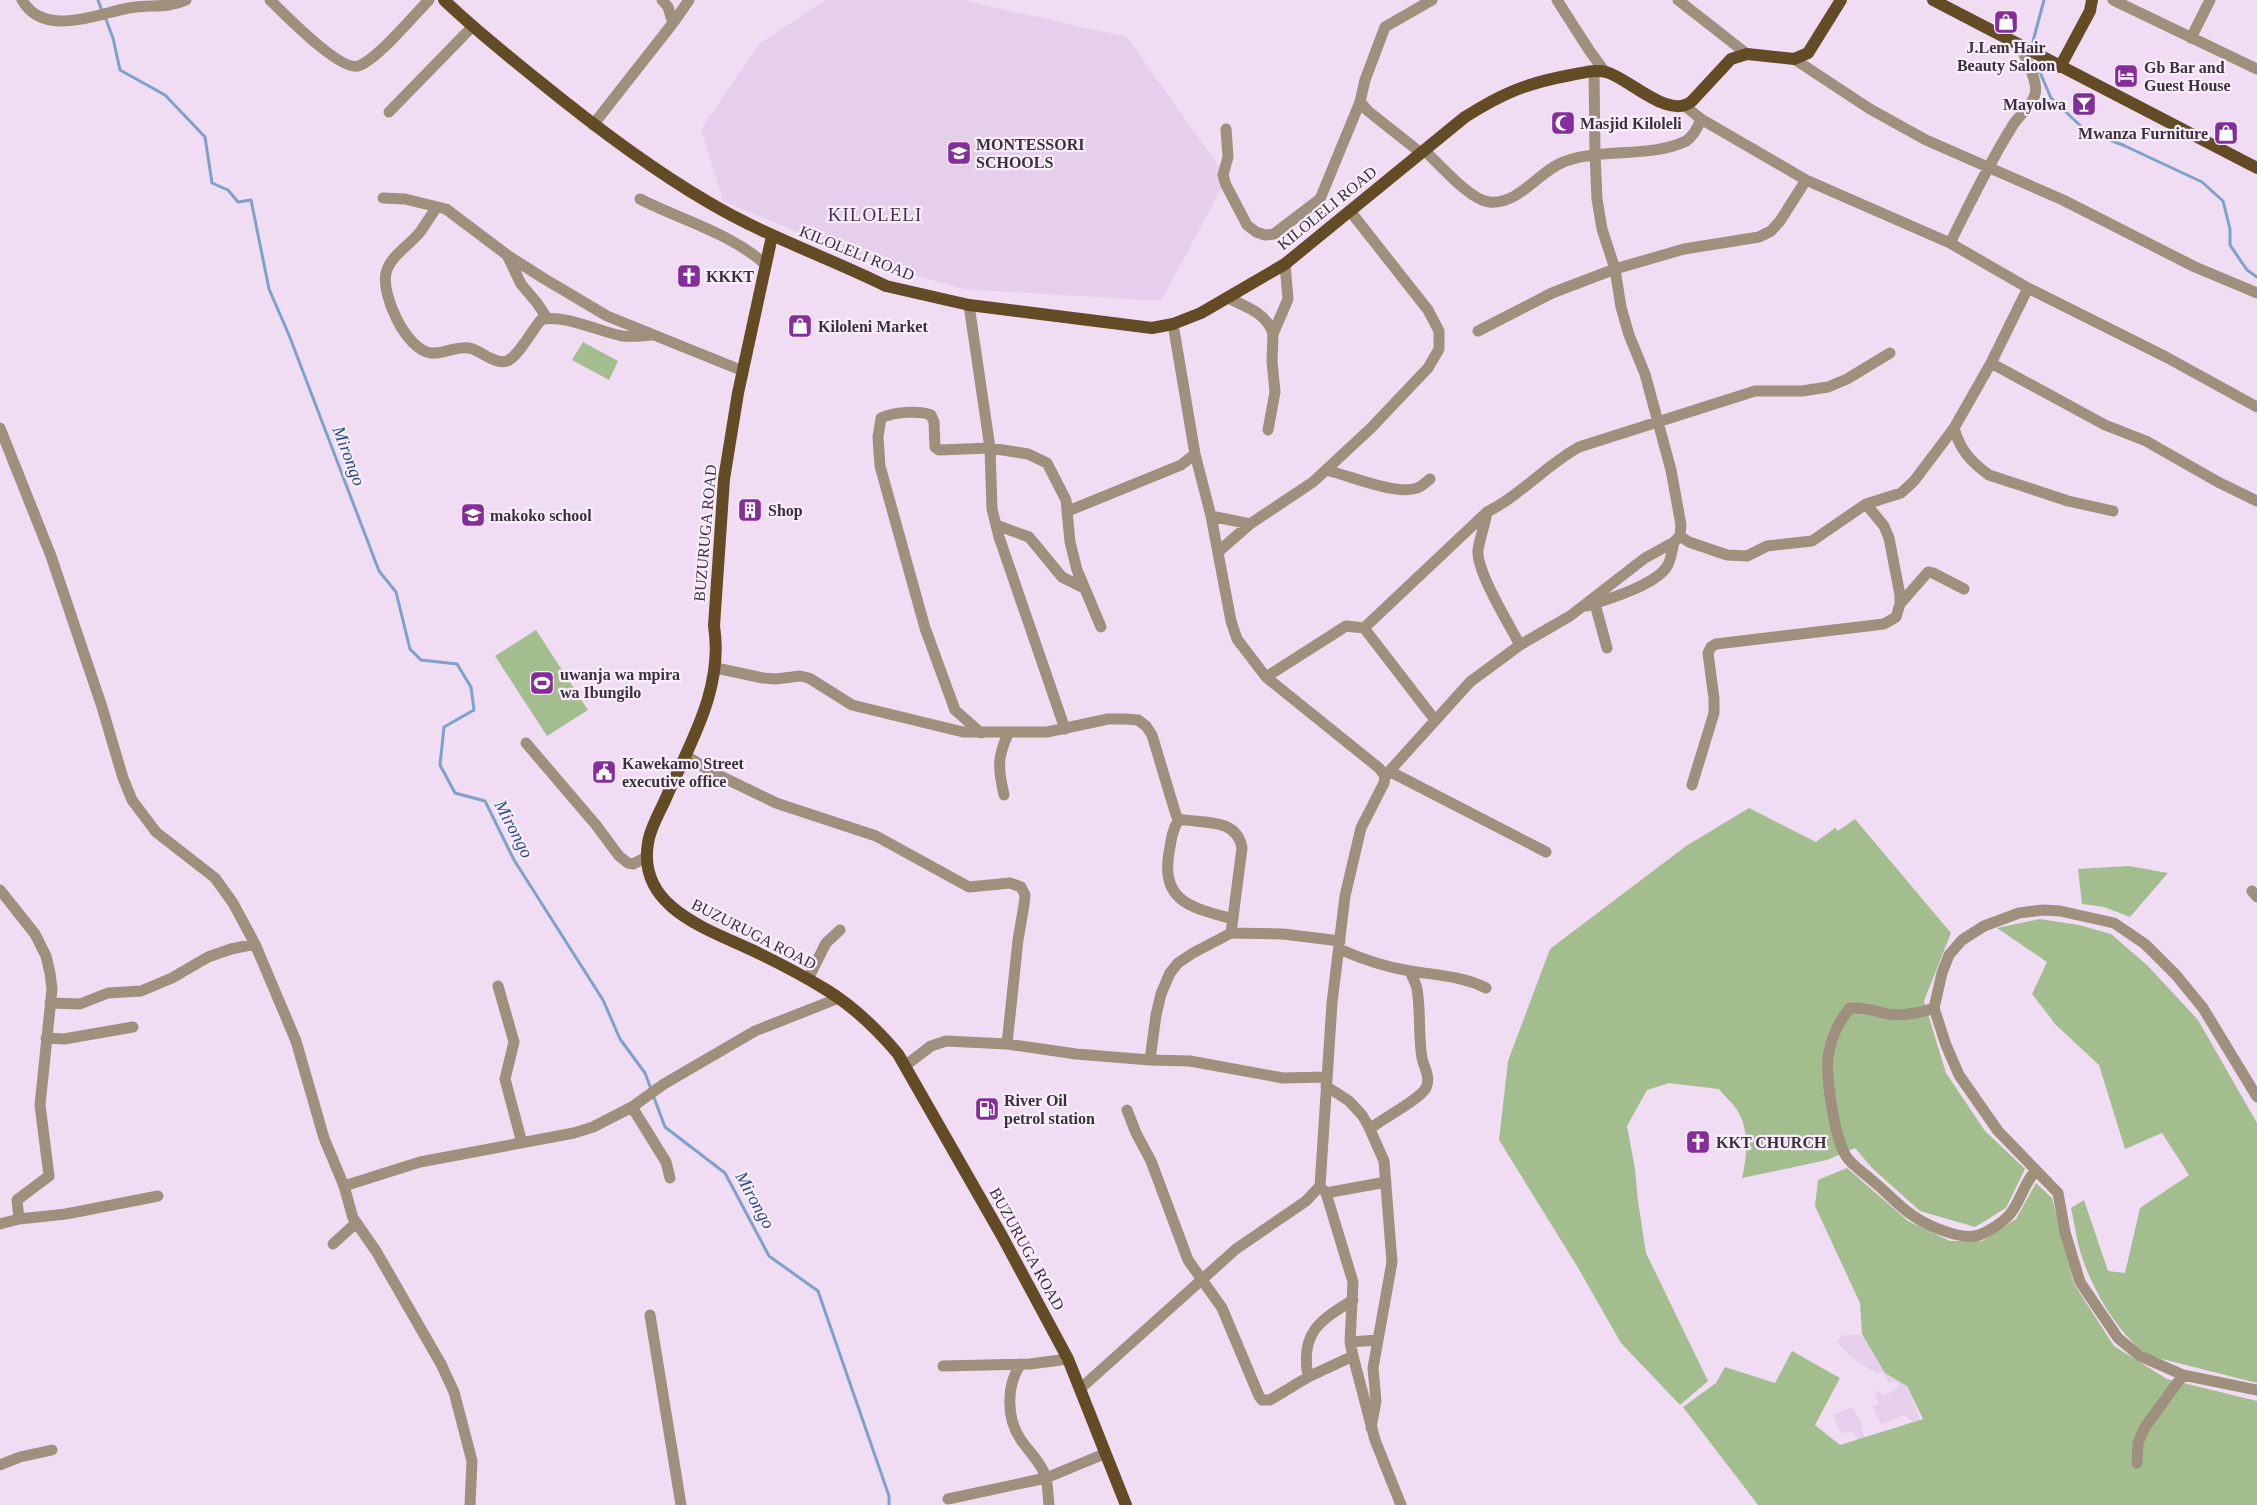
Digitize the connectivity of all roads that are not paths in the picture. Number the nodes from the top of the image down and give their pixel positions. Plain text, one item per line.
1 (22, 0) edge
2 (186, 0) edge
3 (270, 0) edge
4 (429, 0) edge
5 (444, 0) edge
6 (662, 0) edge
7 (689, 0) edge
8 (1432, 0) edge
9 (1557, 0) edge
10 (1678, 0) edge
11 (1841, 0) edge
12 (1933, 0) edge
13 (2092, 0) edge
14 (2114, 0) edge
15 (2210, 0) edge
16 (673, 24) junction
17 (472, 26) junction
18 (2191, 38) junction
19 (2019, 44) junction
20 (1747, 54) junction
21 (1794, 59) junction
22 (2060, 67) junction
23 (2257, 69) edge
24 (1600, 71) junction
25 (1360, 102) junction
26 (1685, 106) junction
27 (389, 112) dead end
28 (1701, 119) junction
29 (593, 125) junction
30 (1226, 129) dead end
31 (1422, 152) junction
32 (1595, 154) junction
33 (1988, 167) junction
34 (2257, 168) edge
35 (1806, 180) junction
36 (382, 198) dead end
37 (640, 199) dead end
38 (437, 207) junction
39 (1350, 211) junction
40 (772, 236) junction
41 (1950, 243) junction
42 (506, 255) junction
43 (765, 264) junction
44 (1284, 264) junction
45 (1615, 268) junction
46 (2028, 288) junction
47 (2257, 293) edge
48 (1228, 298) junction
49 (969, 305) junction
50 (547, 318) junction
51 (1173, 324) junction
52 (1478, 330) dead end
53 (1273, 334) junction
54 (654, 336) junction
55 (1890, 353) dead end
56 (1991, 363) junction
57 (743, 371) junction
58 (2257, 407) edge
59 (1656, 422) junction
60 (0, 428) edge
61 (1954, 428) junction
62 (1268, 430) dead end
63 (990, 448) junction
64 (1195, 454) junction
65 (1326, 470) junction
66 (1430, 479) dead end
67 (2257, 501) edge
68 (1866, 504) junction
69 (2113, 511) dead end
70 (1068, 512) junction
71 (1487, 512) junction
72 (1211, 516) junction
73 (1250, 524) junction
74 (996, 525) junction
75 (1677, 539) junction
76 (1218, 552) junction
77 (1084, 588) junction
78 (1964, 589) dead end
79 (1595, 604) junction
80 (1900, 604) junction
81 (1582, 608) junction
82 (1101, 628) dead end
83 (1364, 628) junction
84 (1520, 645) junction
85 (1607, 648) dead end
86 (716, 668) junction
87 (1266, 677) junction
88 (1435, 720) junction
89 (1065, 729) junction
90 (981, 733) junction
91 (1008, 734) junction
92 (526, 742) dead end
93 (685, 755) junction
94 (1387, 773) junction
95 (1692, 785) dead end
96 (1004, 795) dead end
97 (1179, 819) junction
98 (1546, 852) dead end
99 (647, 857) junction
100 (0, 890) edge
101 (1233, 918) junction
102 (840, 930) dead end
103 (1231, 932) junction
104 (255, 944) junction
105 (1340, 945) junction
106 (1410, 971) junction
107 (808, 979) junction
108 (498, 986) dead end
109 (1486, 988) dead end
110 (839, 998) junction
111 (50, 1003) junction
112 (1934, 1008) junction
113 (134, 1027) dead end
114 (46, 1038) junction
115 (1007, 1044) junction
116 (1150, 1060) junction
117 (906, 1065) junction
118 (1327, 1081) junction
119 (2257, 1097) edge
120 (632, 1107) junction
121 (1127, 1110) dead end
122 (1370, 1128) junction
123 (522, 1142) junction
124 (2035, 1171) junction
125 (670, 1178) dead end
126 (1386, 1182) junction
127 (344, 1186) junction
128 (1323, 1190) junction
129 (158, 1196) dead end
130 (19, 1219) junction
131 (356, 1223) junction
132 (0, 1224) edge
133 (333, 1244) dead end
134 (1202, 1280) junction
135 (1353, 1300) junction
136 (650, 1315) dead end
137 (1378, 1340) junction
138 (1350, 1342) junction
139 (1353, 1356) junction
140 (1068, 1359) junction
141 (1021, 1364) junction
142 (943, 1366) dead end
143 (2183, 1375) junction
144 (1308, 1377) junction
145 (1082, 1388) junction
146 (2257, 1390) edge
147 (1371, 1428) junction
148 (52, 1450) dead end
149 (1104, 1454) junction
150 (2137, 1463) dead end
151 (0, 1465) edge
152 (1046, 1478) junction
153 (948, 1499) dead end
154 (470, 1505) edge
155 (682, 1505) edge
156 (1048, 1505) edge
157 (1126, 1505) edge
158 (1401, 1505) edge

1 - 2 street
3 - 4 street
5 - 17 main road, KILOLELI ROAD
6 - 16 street
7 - 16 street
8 - 25 street
9 - 24 street
10 - 20 street
11 - 21 main road
12 - 19 main road
13 - 22 main road
14 - 18 street
15 - 18 street
16 - 29 street
17 - 27 street
17 - 29 main road, KILOLELI ROAD
18 - 23 street
19 - 22 main road
19 - 33 street
20 - 21 main road
20 - 26 main road
21 - 33 street
22 - 34 main road
24 - 26 main road
24 - 31 main road, KILOLELI ROAD
24 - 32 street
25 - 30 street
25 - 31 street
26 - 28 street
28 - 32 street
28 - 35 street
29 - 40 main road, KILOLELI ROAD
31 - 32 street
31 - 39 main road, KILOLELI ROAD
32 - 45 street
33 - 41 street
33 - 47 street
35 - 41 street
35 - 45 street
36 - 38 street
37 - 43 street
38 - 42 street
38 - 50 street
39 - 44 main road, KILOLELI ROAD
39 - 65 street
40 - 43 main road, BUZURUGA ROAD
40 - 49 main road, KILOLELI ROAD
41 - 46 street
42 - 50 street
42 - 54 street
43 - 57 main road, BUZURUGA ROAD
44 - 48 main road, KILOLELI ROAD
44 - 53 street
45 - 52 street
45 - 59 street
46 - 56 street
46 - 58 street
48 - 51 main road, KILOLELI ROAD
48 - 53 street
49 - 51 main road, KILOLELI ROAD
49 - 63 street
50 - 54 street
51 - 64 street
53 - 62 street
54 - 57 street
55 - 59 street
56 - 61 street
56 - 67 street
57 - 86 main road, BUZURUGA ROAD
59 - 71 street
59 - 75 street
60 - 104 street
61 - 68 street
61 - 69 street
63 - 70 street
63 - 74 street
63 - 90 street
64 - 70 street
64 - 72 street
65 - 66 street
65 - 73 street
68 - 75 street
68 - 80 street
70 - 77 street
71 - 83 street
71 - 84 street
72 - 73 street
72 - 76 street
73 - 76 street
74 - 77 street
74 - 89 street
75 - 79 street
75 - 81 street
76 - 87 street
77 - 82 street
78 - 80 street
79 - 81 street
79 - 85 street
80 - 95 street
81 - 84 street
83 - 87 street
83 - 88 street
84 - 88 street
86 - 90 street
86 - 93 main road, BUZURUGA ROAD
87 - 94 street
88 - 94 street
89 - 91 street
89 - 97 street
90 - 91 street
91 - 96 street
92 - 99 street
93 - 99 main road, BUZURUGA ROAD
93 - 115 street
94 - 98 street
94 - 105 street
97 - 101 street
97 - 101 street
99 - 107 main road, BUZURUGA ROAD
100 - 111 street
101 - 103 street
102 - 107 street
103 - 105 street
103 - 116 street
104 - 111 street
104 - 127 street
105 - 106 street
105 - 118 street
106 - 109 street
106 - 122 street
107 - 110 main road, BUZURUGA ROAD
108 - 123 street
110 - 117 main road, BUZURUGA ROAD
110 - 120 street
111 - 114 street
112 - 119 street
112 - 124 street
112 - 124 street
113 - 114 street
114 - 130 street
115 - 116 street
115 - 117 street
116 - 118 street
117 - 140 main road, BUZURUGA ROAD
118 - 122 street
118 - 128 street
120 - 123 street
120 - 125 street
121 - 134 street
122 - 126 street
123 - 127 street
124 - 143 street
126 - 128 street
126 - 137 street
127 - 131 street
128 - 134 street
128 - 135 street
129 - 130 street
130 - 132 street
131 - 133 street
131 - 154 street
134 - 144 street
134 - 145 street
135 - 138 street
135 - 144 street
136 - 155 street
137 - 138 street
137 - 147 street
138 - 139 street
139 - 144 street
139 - 147 street
140 - 141 street
140 - 145 main road, BUZURUGA ROAD
141 - 142 street
141 - 152 street
143 - 146 street
143 - 150 street
145 - 149 main road, BUZURUGA ROAD
147 - 158 street
148 - 151 street
149 - 152 street
149 - 157 main road, BUZURUGA ROAD
152 - 153 street
152 - 156 street

